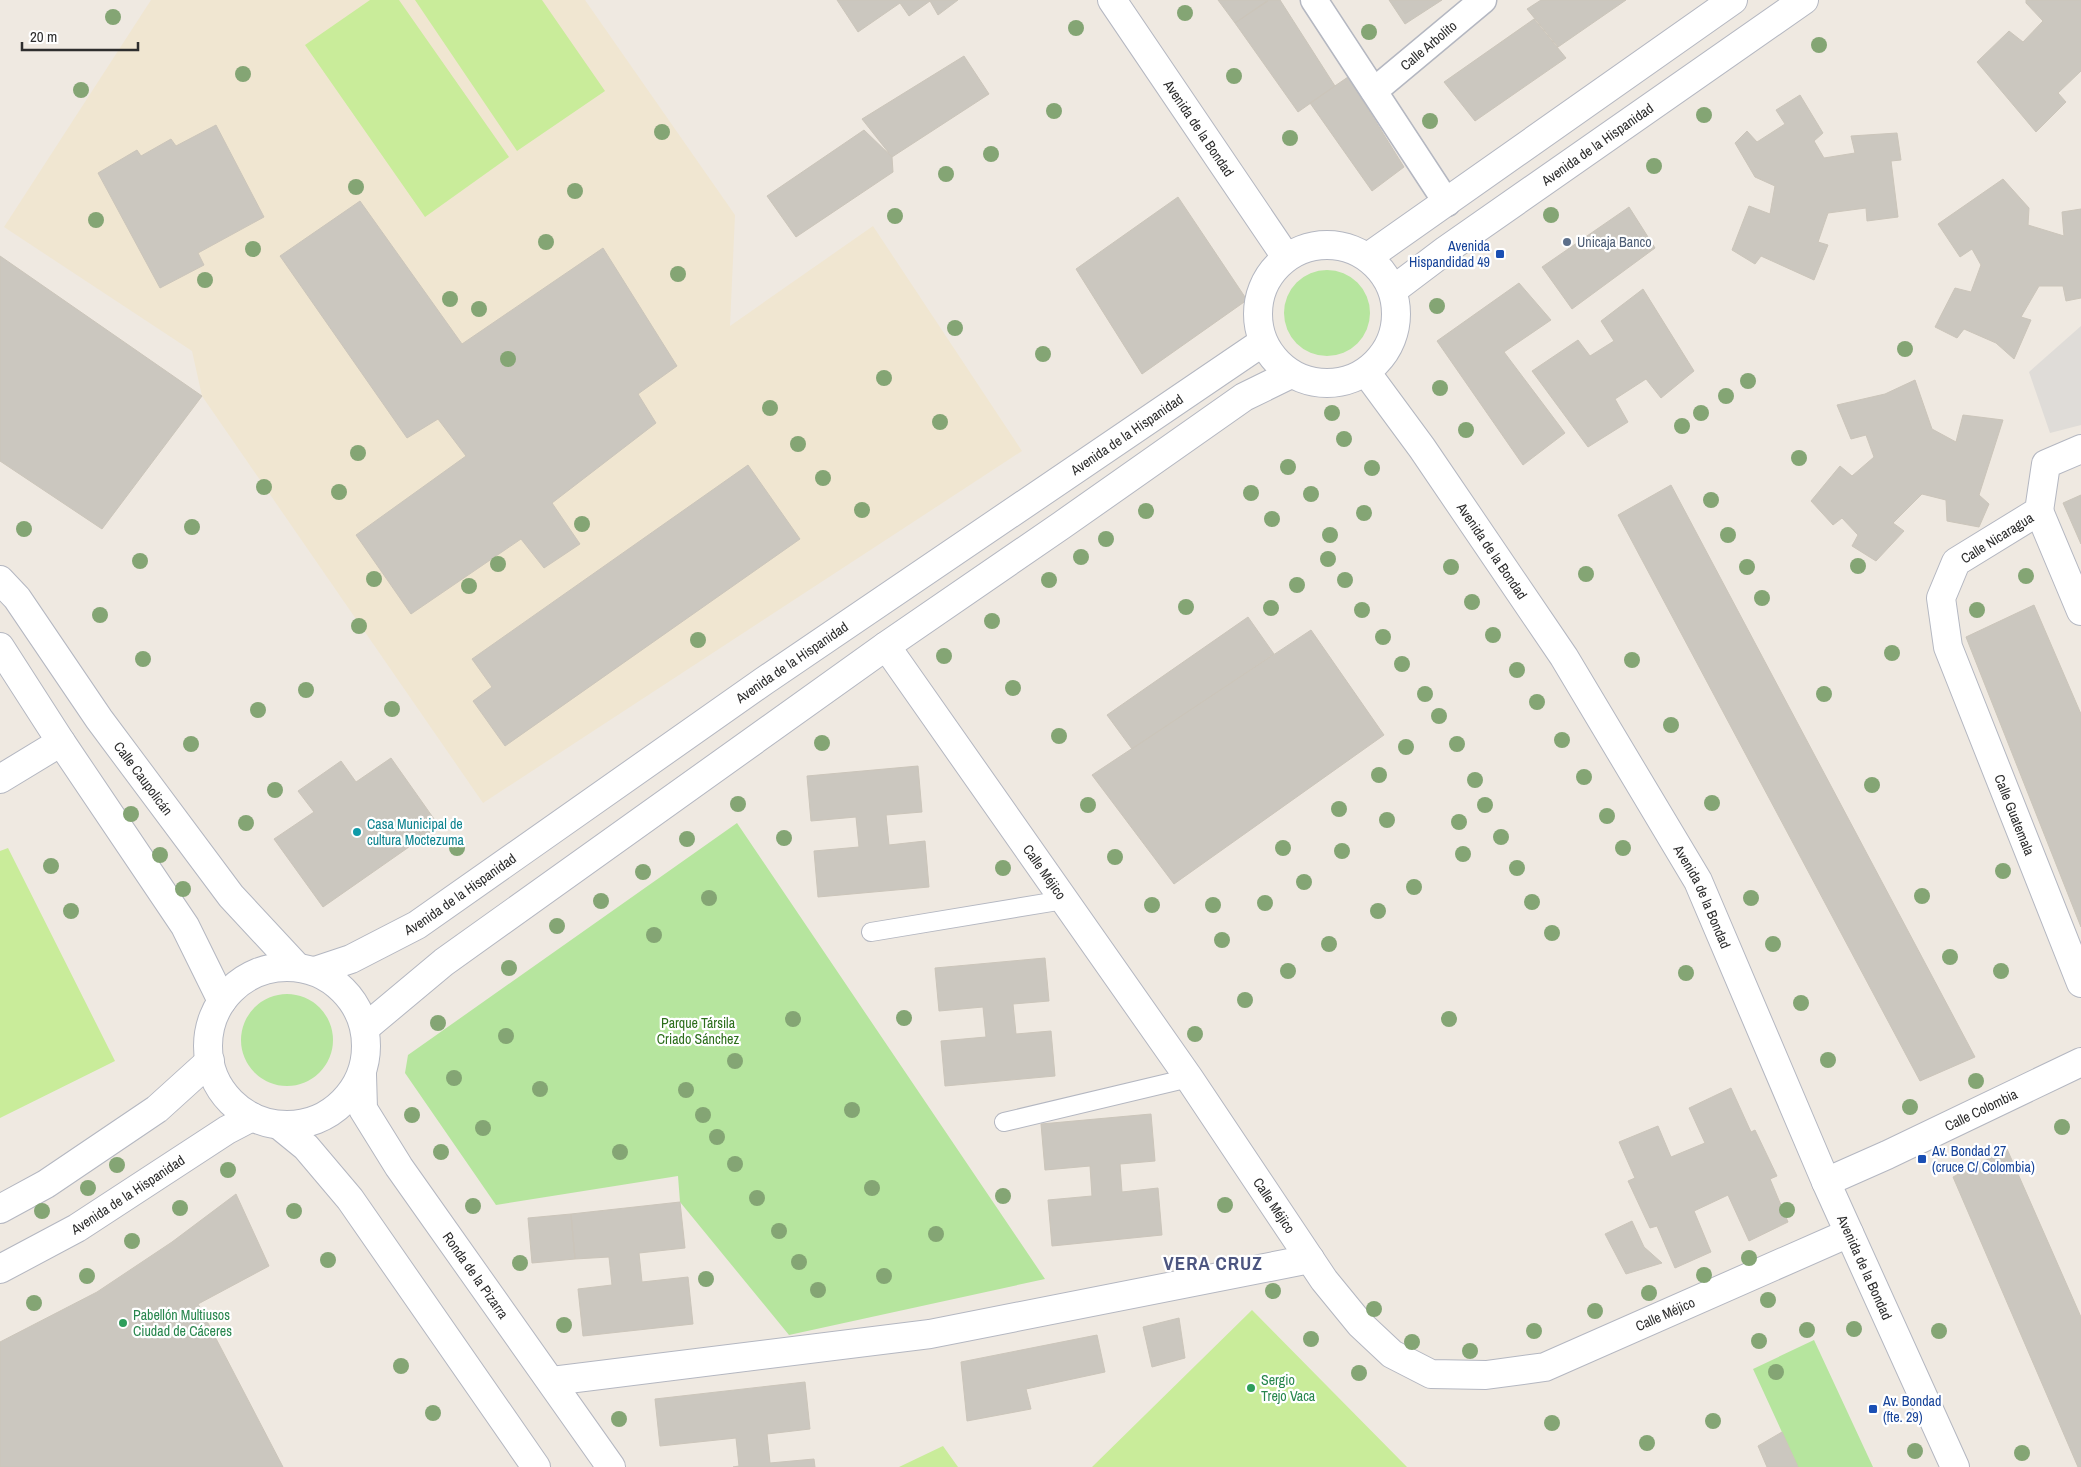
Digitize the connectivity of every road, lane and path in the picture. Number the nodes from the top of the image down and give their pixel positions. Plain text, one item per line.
1 (1112, 0) edge
2 (1314, 0) edge
3 (1483, 0) edge
4 (1733, 0) edge
5 (1804, 0) edge
6 (1374, 91) junction
7 (1447, 203) junction
8 (1286, 257) junction
9 (1368, 257) junction
10 (1393, 290) junction
11 (1263, 342) junction
12 (1366, 372) junction
13 (1291, 374) junction
14 (2081, 448) edge
15 (2039, 511) junction
16 (0, 580) edge
17 (2081, 611) edge
18 (886, 646) junction
19 (0, 647) edge
20 (1948, 647) joint
21 (61, 742) junction
22 (0, 779) edge
23 (1064, 900) junction
24 (871, 932) dead end
25 (306, 969) junction
26 (2081, 983) edge
27 (222, 1001) junction
28 (365, 1028) junction
29 (210, 1061) junction
30 (2081, 1062) edge
31 (362, 1075) junction
32 (1189, 1078) junction
33 (252, 1117) junction
34 (1004, 1122) dead end
35 (279, 1125) junction
36 (1826, 1182) junction
37 (0, 1209) edge
38 (1849, 1232) junction
39 (1310, 1259) junction
40 (0, 1269) edge
41 (552, 1381) junction
42 (536, 1467) edge
43 (612, 1467) edge
44 (1956, 1467) edge

1 - 8 street, Avenida de la Bondad
2 - 6 street
3 - 6 street, Calle Arbolito
4 - 7 street
5 - 10 street, Avenida de la Hispanidad
6 - 7 street
7 - 9 street
8 - 9 street
8 - 11 street
9 - 10 street
10 - 12 street
11 - 13 street
11 - 25 street, Avenida de la Hispanidad
12 - 13 street
12 - 36 street, Avenida de la Bondad
13 - 18 street
14 - 15 street, Calle Nicaragua
15 - 17 street
15 - 20 street, Calle Nicaragua
16 - 25 street, Calle Caupolicán
18 - 23 street, Calle Méjico
18 - 28 street
19 - 21 street
20 - 26 street, Calle Guatemala
21 - 22 street
21 - 27 street
23 - 24 lane
23 - 32 street, Calle Méjico
25 - 27 street
25 - 28 street
27 - 29 street
28 - 31 street
29 - 33 street
29 - 37 street
30 - 36 street, Calle Colombia
31 - 35 street
31 - 41 street, Ronda de la Pizarra
32 - 34 lane
32 - 39 street, Calle Méjico
33 - 35 street
33 - 40 street, Avenida de la Hispanidad
35 - 42 street
36 - 38 street, Avenida de la Bondad
38 - 39 street, Calle Méjico
38 - 44 street, Avenida de la Bondad
39 - 41 street
41 - 43 street, Ronda de la Pizarra

